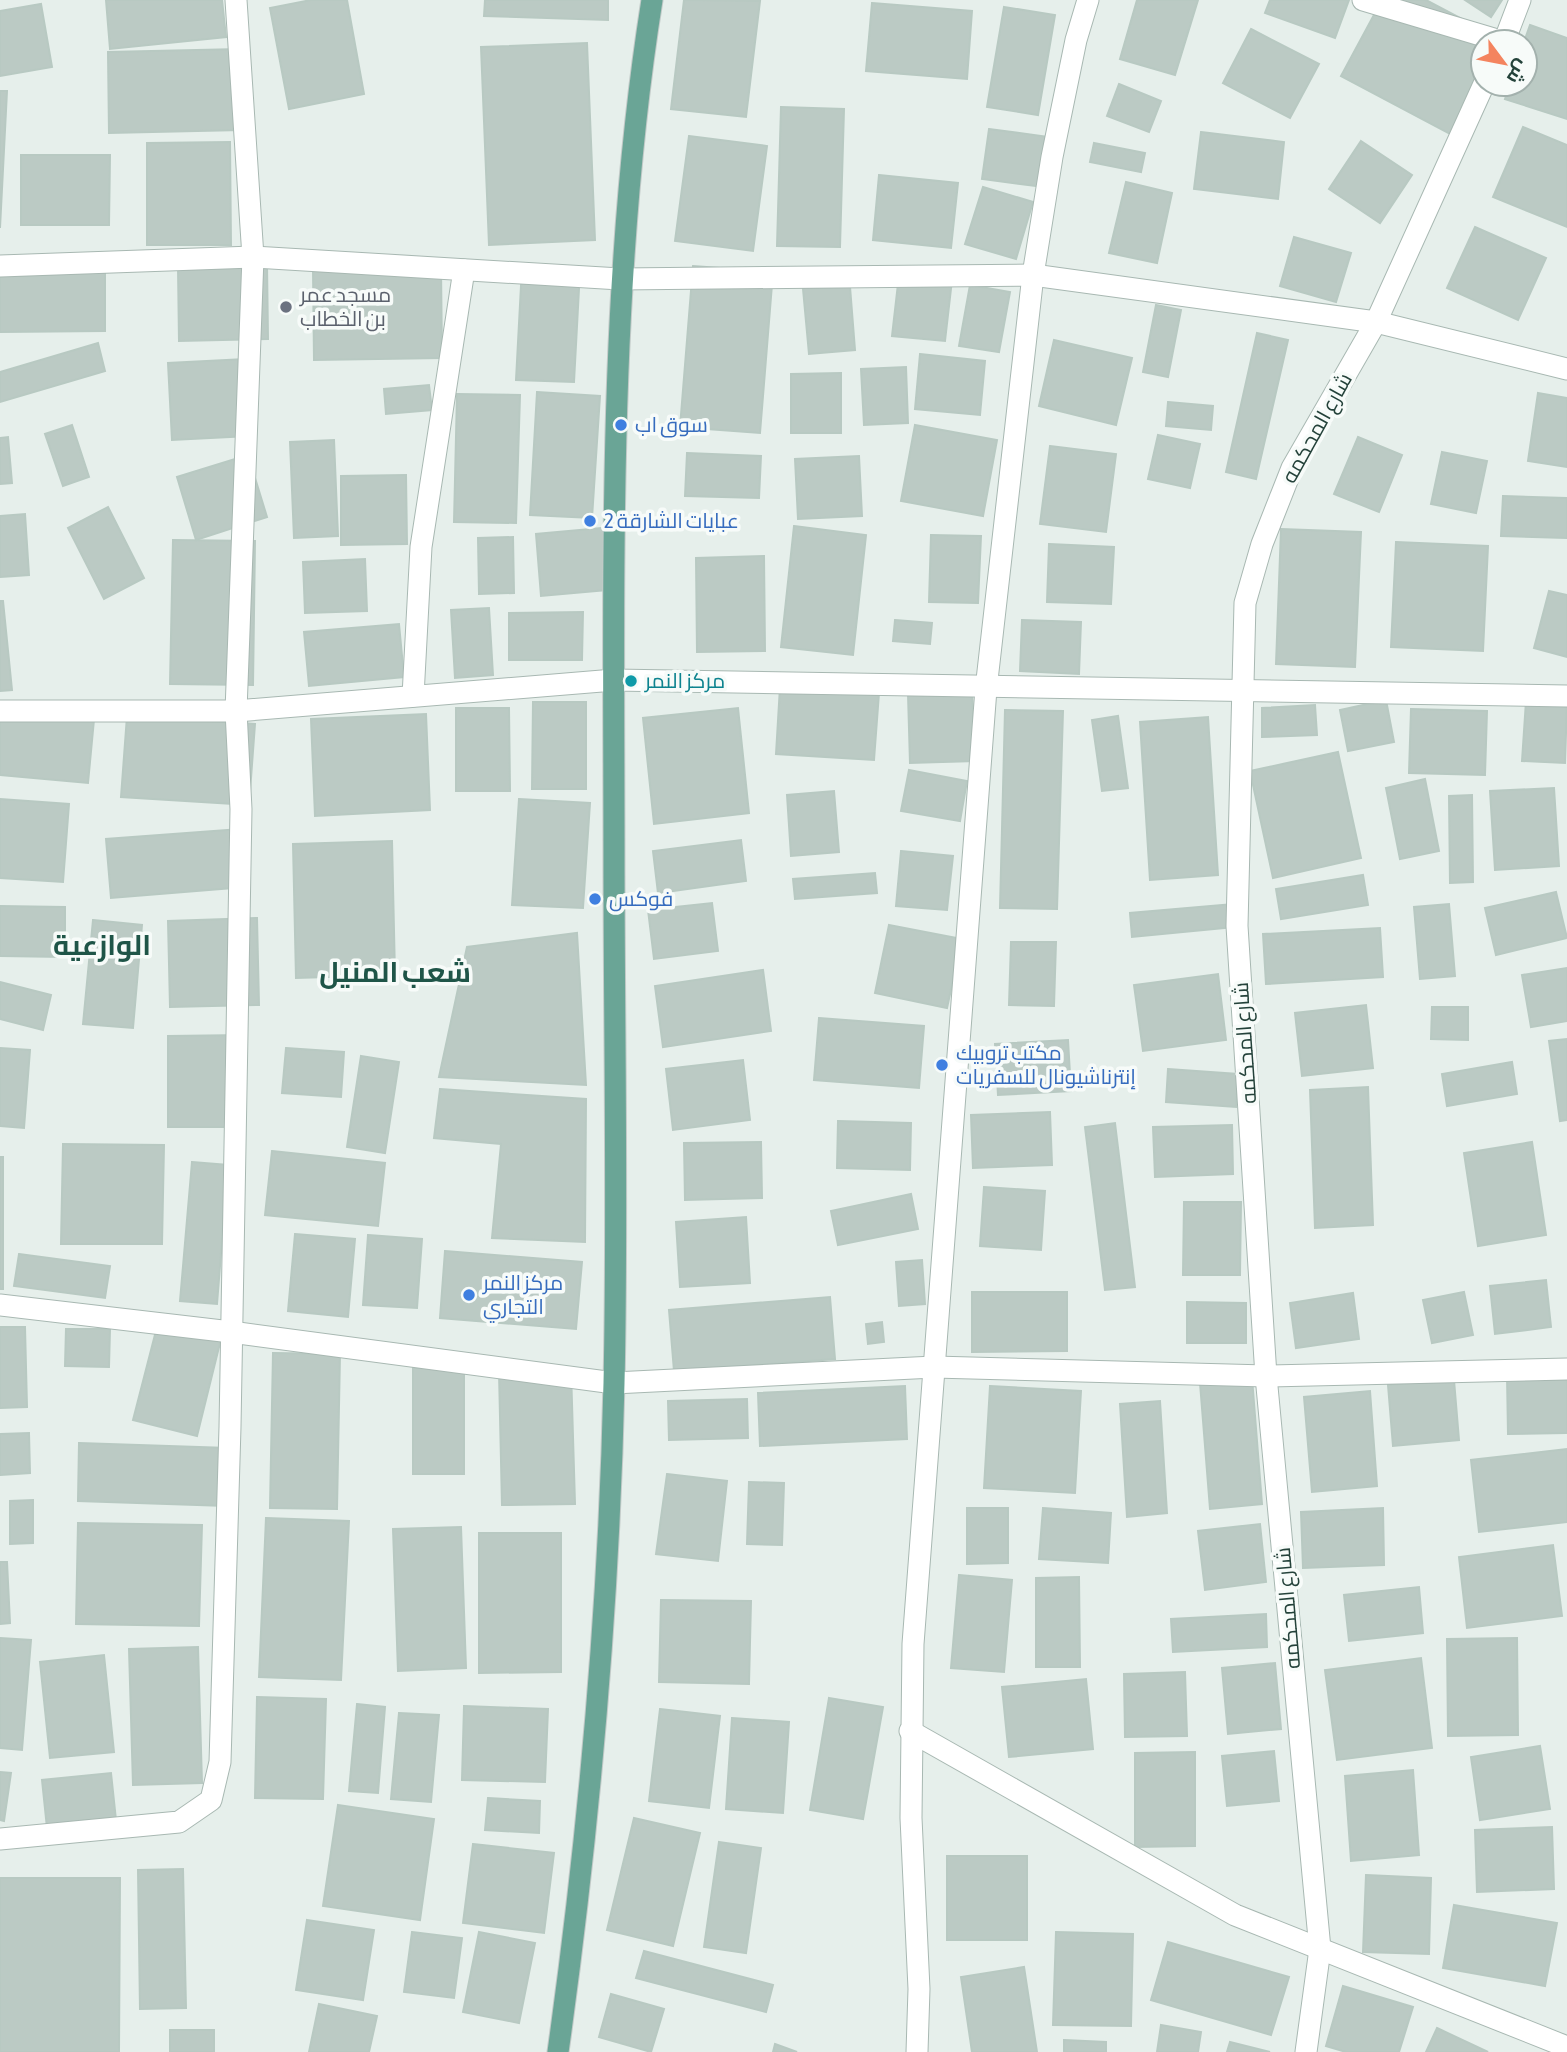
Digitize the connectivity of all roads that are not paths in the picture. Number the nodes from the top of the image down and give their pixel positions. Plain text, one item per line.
1 (236, 0) edge
2 (652, 0) edge
3 (1088, 0) edge
4 (1363, 0) edge
5 (1520, 0) edge
6 (1509, 28) edge
7 (1469, 32) edge
8 (1479, 98) edge
9 (253, 257) junction
10 (0, 266) edge
11 (464, 270) junction
12 (1033, 275) junction
13 (620, 279) junction
14 (1377, 322) junction
15 (1567, 369) edge
16 (614, 680) junction
17 (986, 688) junction
18 (1241, 693) junction
19 (413, 696) junction
20 (1567, 696) edge
21 (236, 710) junction
22 (0, 712) edge
23 (0, 1305) edge
24 (231, 1332) junction
25 (934, 1367) junction
26 (1567, 1368) edge
27 (1266, 1376) junction
28 (614, 1383) junction
29 (910, 1731) junction
30 (0, 1839) edge
31 (1321, 1949) junction
32 (1567, 2047) edge
33 (558, 2052) edge
34 (917, 2052) edge
35 (1306, 2052) edge

1 - 9 street
2 - 13 main road
3 - 12 street
4 - 7 street
5 - 6 street
8 - 14 street, شارع المحكمه
9 - 10 street
9 - 11 street
9 - 21 street
11 - 13 street
11 - 19 street
12 - 13 street
12 - 14 street
12 - 17 street
13 - 16 main road
14 - 15 street
14 - 18 street, شارع المحكمه
16 - 17 street
16 - 19 street
16 - 28 main road
17 - 18 street
17 - 25 street
18 - 20 street
18 - 27 street, شارع المحكمه
19 - 21 street
21 - 22 street
21 - 24 street
23 - 24 street
24 - 28 street
24 - 30 street
25 - 27 street
25 - 28 street
25 - 29 street
26 - 27 street
27 - 31 street, شارع المحكمه
28 - 33 main road
29 - 31 street
29 - 34 street
31 - 32 street
31 - 35 street, شارع المحكمه

